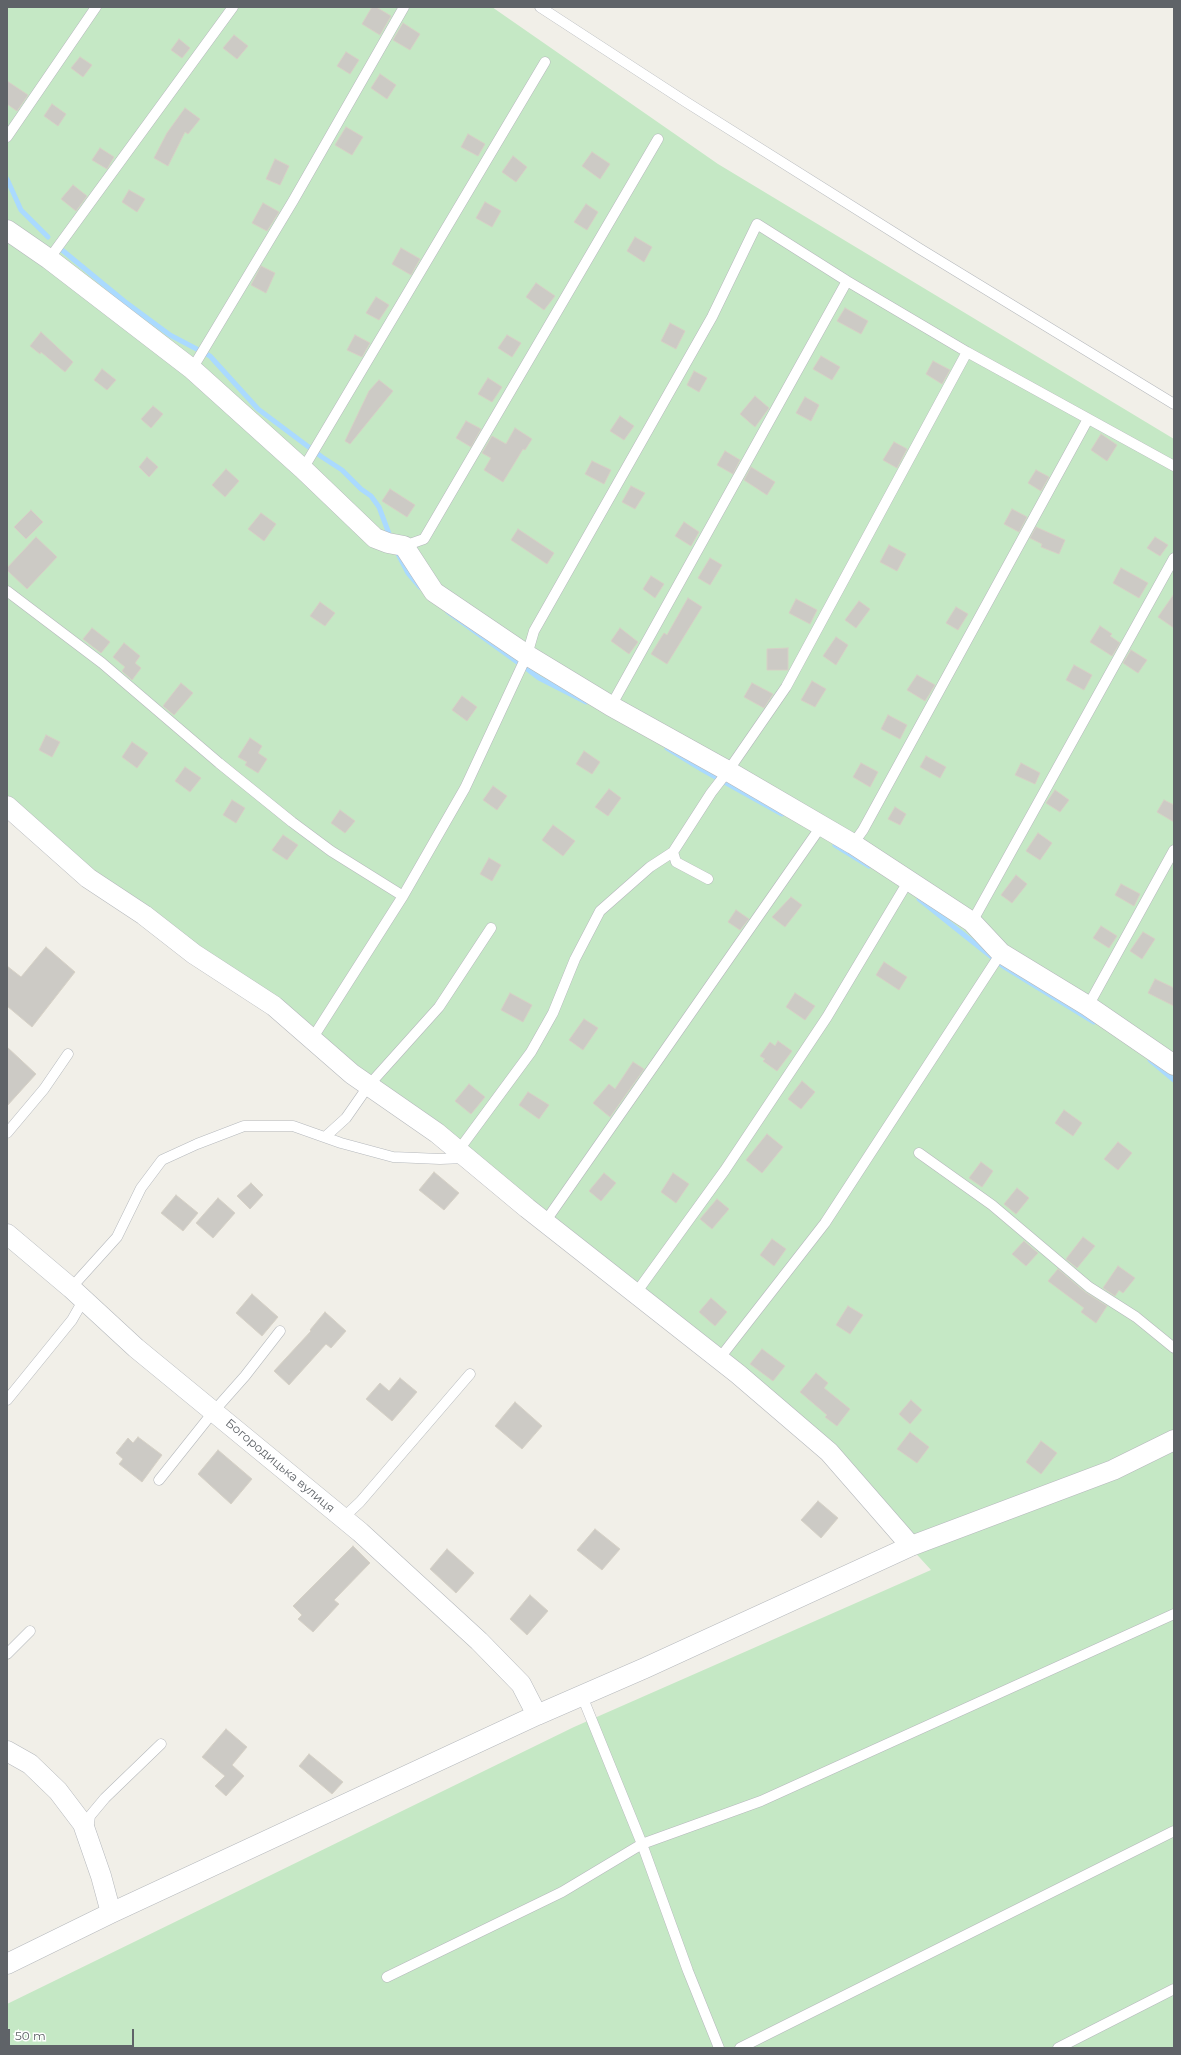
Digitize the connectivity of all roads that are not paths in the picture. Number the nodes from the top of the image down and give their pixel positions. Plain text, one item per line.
1 (96, 7) edge
2 (233, 7) edge
3 (404, 7) edge
4 (540, 7) edge
5 (545, 62) dead end
6 (7, 137) edge
7 (658, 139) dead end
8 (7, 230) edge
9 (49, 260) junction
10 (846, 281) junction
11 (967, 352) junction
12 (195, 364) junction
13 (1174, 404) edge
14 (1088, 419) junction
15 (306, 463) junction
16 (1174, 466) edge
17 (397, 545) junction
18 (1174, 558) edge
19 (7, 591) edge
20 (527, 655) junction
21 (610, 706) junction
22 (723, 777) junction
23 (7, 806) edge
24 (822, 826) junction
25 (852, 844) junction
26 (1174, 850) edge
27 (673, 852) junction
28 (708, 879) dead end
29 (909, 880) junction
30 (403, 896) junction
31 (972, 922) junction
32 (492, 928) dead end
33 (997, 958) junction
34 (1088, 1006) junction
35 (312, 1039) junction
36 (68, 1054) dead end
37 (1174, 1065) edge
38 (369, 1085) junction
39 (7, 1133) edge
40 (325, 1137) junction
41 (462, 1154) junction
42 (919, 1154) dead end
43 (545, 1222) junction
44 (7, 1234) edge
45 (77, 1293) junction
46 (636, 1293) junction
47 (280, 1331) dead end
48 (1174, 1348) edge
49 (719, 1359) junction
50 (470, 1374) dead end
51 (7, 1400) edge
52 (214, 1411) junction
53 (1174, 1440) edge
54 (159, 1480) dead end
55 (343, 1518) junction
56 (912, 1546) junction
57 (1174, 1614) edge
58 (30, 1631) dead end
59 (7, 1654) edge
60 (582, 1696) junction
61 (537, 1715) junction
62 (161, 1744) dead end
63 (7, 1751) edge
64 (1174, 1831) edge
65 (87, 1836) junction
66 (642, 1844) junction
67 (111, 1913) junction
68 (7, 1964) edge
69 (387, 1977) dead end
70 (1174, 1989) edge
71 (719, 2048) edge
72 (740, 2048) edge
73 (1058, 2048) edge

1 - 6 lane
2 - 9 lane
3 - 12 lane
4 - 13 lane
5 - 15 lane
7 - 17 lane
8 - 9 street
9 - 12 street
10 - 11 lane
10 - 20 lane
10 - 21 lane
11 - 14 lane
11 - 22 lane
12 - 15 street
14 - 16 lane
14 - 25 lane
15 - 17 street
17 - 20 street
18 - 31 lane
19 - 30 lane
20 - 21 street
20 - 30 lane
21 - 22 street
22 - 24 street
22 - 27 lane
23 - 35 street
24 - 25 street
24 - 43 lane
25 - 29 street
26 - 34 lane
27 - 28 lane
27 - 41 lane
29 - 31 street
29 - 46 lane
30 - 35 lane
31 - 33 street
32 - 38 lane
33 - 34 street
33 - 49 lane
34 - 37 street
35 - 38 street
36 - 39 lane
38 - 40 lane
38 - 41 street
40 - 41 lane
40 - 45 lane
41 - 43 street
42 - 48 lane
43 - 46 street
44 - 45 street, Богородицька вулиця
45 - 51 lane
45 - 52 street, Богородицька вулиця
46 - 49 street
47 - 52 lane
49 - 56 street
50 - 55 lane
52 - 54 lane
52 - 55 street, Богородицька вулиця
53 - 56 street
55 - 61 street, Богородицька вулиця
56 - 60 street
57 - 66 lane
58 - 59 lane
60 - 61 street
60 - 66 lane
61 - 67 street
62 - 65 lane
63 - 65 street
64 - 72 lane
65 - 67 street
66 - 69 lane
66 - 71 lane
67 - 68 street
70 - 73 lane

